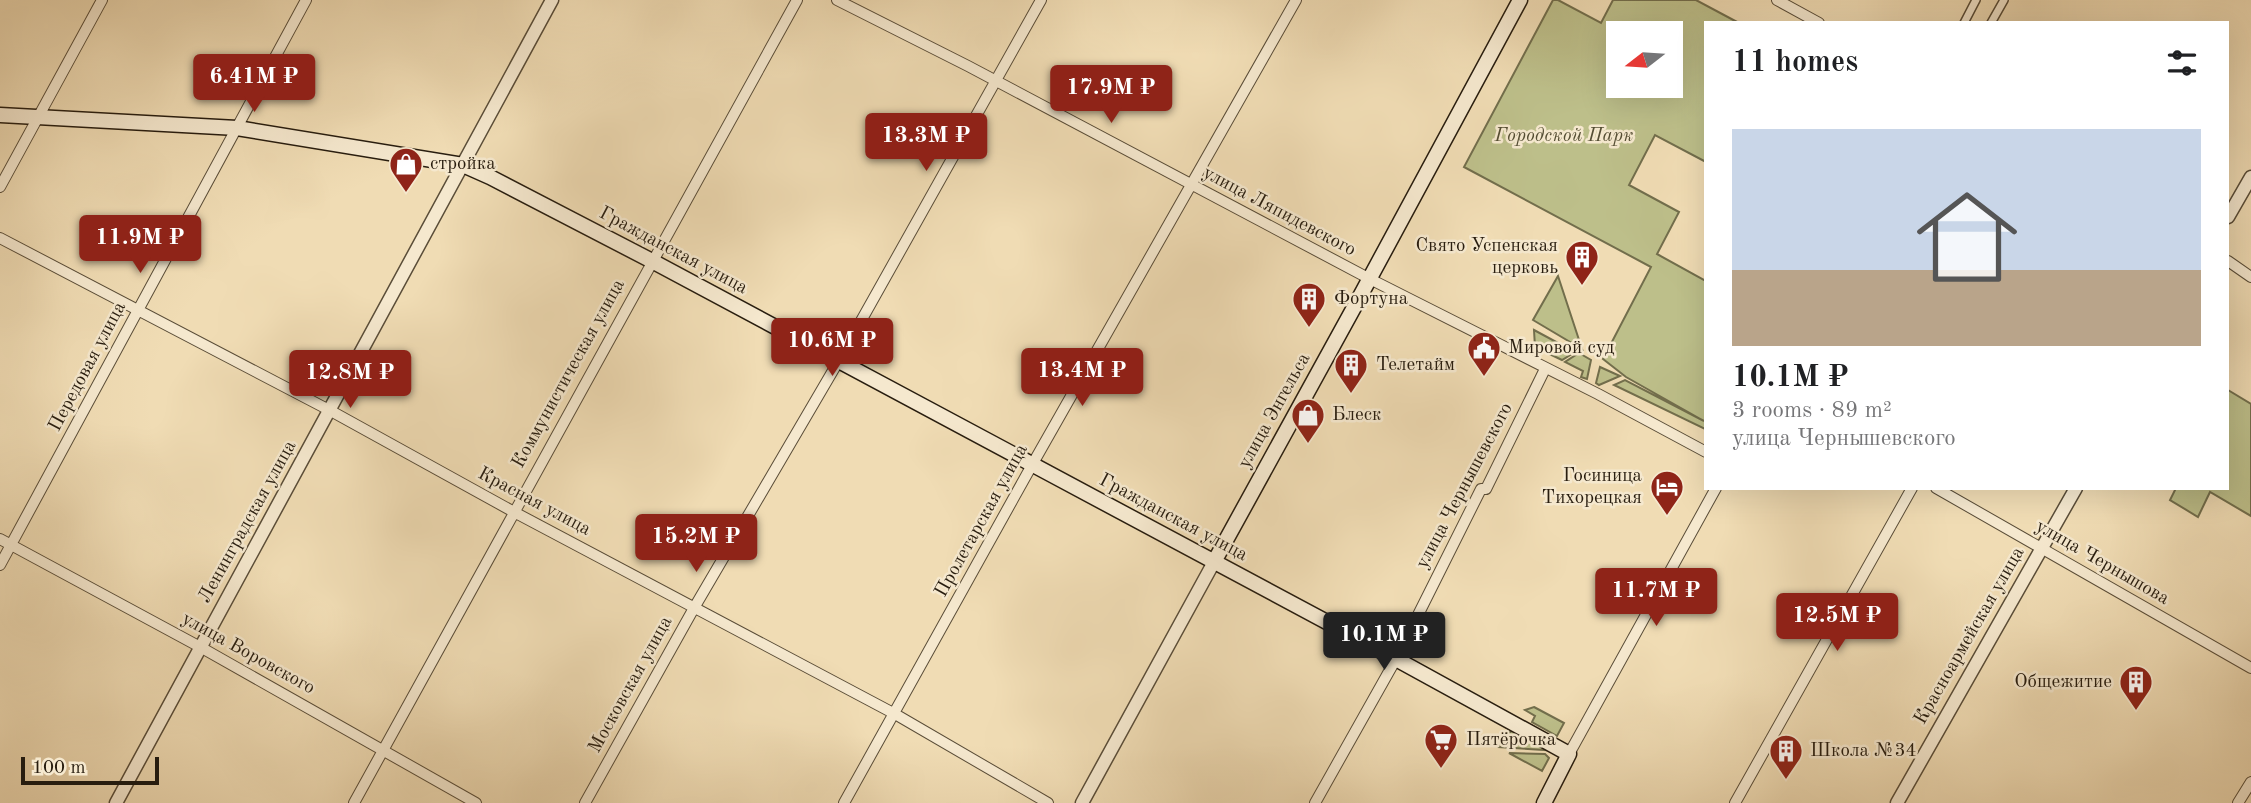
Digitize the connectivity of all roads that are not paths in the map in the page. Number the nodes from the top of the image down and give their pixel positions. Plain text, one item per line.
1 (102, 0) edge
2 (306, 0) edge
3 (552, 0) edge
4 (797, 0) edge
5 (837, 0) edge
6 (1041, 0) edge
7 (1296, 0) edge
8 (1520, 0) edge
9 (1777, 0) edge
10 (1976, 0) edge
11 (2004, 0) edge
12 (1815, 21) edge
13 (1965, 21) edge
14 (1992, 21) edge
15 (995, 81) junction
16 (0, 115) edge
17 (39, 116) junction
18 (237, 128) junction
19 (463, 165) junction
20 (2251, 177) edge
21 (1191, 185) junction
22 (0, 187) edge
23 (2229, 215) edge
24 (0, 238) edge
25 (652, 261) junction
26 (2229, 262) edge
27 (2251, 277) edge
28 (1370, 279) junction
29 (139, 309) junction
30 (838, 362) junction
31 (1545, 369) junction
32 (331, 411) junction
33 (1704, 451) edge
34 (1032, 465) junction
35 (1715, 490) edge
36 (1911, 490) edge
37 (1939, 490) edge
38 (2075, 490) edge
39 (514, 512) junction
40 (0, 539) edge
41 (11, 545) junction
42 (2042, 549) junction
43 (1214, 562) junction
44 (0, 565) edge
45 (694, 608) junction
46 (202, 648) junction
47 (1396, 659) junction
48 (2251, 668) edge
49 (895, 715) junction
50 (384, 751) junction
51 (1569, 754) junction
52 (2251, 782) edge
53 (116, 803) edge
54 (354, 803) edge
55 (476, 803) edge
56 (585, 803) edge
57 (844, 803) edge
58 (1048, 803) edge
59 (1082, 803) edge
60 (1315, 803) edge
61 (1544, 803) edge
62 (1735, 803) edge
63 (1897, 803) edge
64 (2238, 803) edge

1 - 17 street
2 - 18 street, Передовая улица
3 - 19 street, Ленинградская улица
4 - 25 street, Коммунистическая улица
5 - 15 street, улица Ляпидевского
6 - 15 street, Московская улица
7 - 21 street, Пролетарская улица
8 - 28 main road, улица Энгельса
9 - 12 street
10 - 13 street
11 - 14 street
15 - 21 street, улица Ляпидевского
15 - 30 street, Московская улица
16 - 17 main road, Гражданская улица
17 - 18 main road, Гражданская улица
17 - 22 street
18 - 19 main road, Гражданская улица
18 - 29 street, Передовая улица
19 - 25 main road, Гражданская улица
19 - 32 street, Ленинградская улица
20 - 23 street
21 - 28 street, улица Ляпидевского
21 - 34 street, Пролетарская улица
24 - 29 street, Красная улица
25 - 30 main road, Гражданская улица
25 - 39 street, Коммунистическая улица
26 - 27 street
28 - 31 street, улица Ляпидевского
28 - 43 main road, улица Энгельса
29 - 32 street, Красная улица
29 - 41 street, Передовая улица
30 - 34 main road, Гражданская улица
30 - 45 street, Московская улица
31 - 33 street, улица Ляпидевского
31 - 47 street, улица Чернышевского
32 - 39 street, Красная улица
32 - 46 street, Ленинградская улица
34 - 43 main road, Гражданская улица
34 - 49 street, Пролетарская улица
35 - 51 street
36 - 62 street
37 - 42 street, улица Чернышова
38 - 42 street, Красноармейская улица
39 - 45 street, Красная улица
39 - 50 street, Коммунистическая улица
40 - 41 street, улица Воровского
41 - 44 street, Передовая улица
41 - 46 street, улица Воровского
42 - 48 street, улица Чернышова
42 - 63 street, Красноармейская улица
43 - 47 main road, Гражданская улица
43 - 59 street, улица Энгельса
45 - 49 street, Красная улица
45 - 56 street, Московская улица
46 - 50 street, улица Воровского
46 - 53 street, Ленинградская улица
47 - 51 main road, Гражданская улица
47 - 60 street, улица Чернышевского
49 - 57 street, Пролетарская улица
49 - 58 street, Красная улица
50 - 54 street, Коммунистическая улица
50 - 55 street, улица Воровского
51 - 61 main road
52 - 64 street

